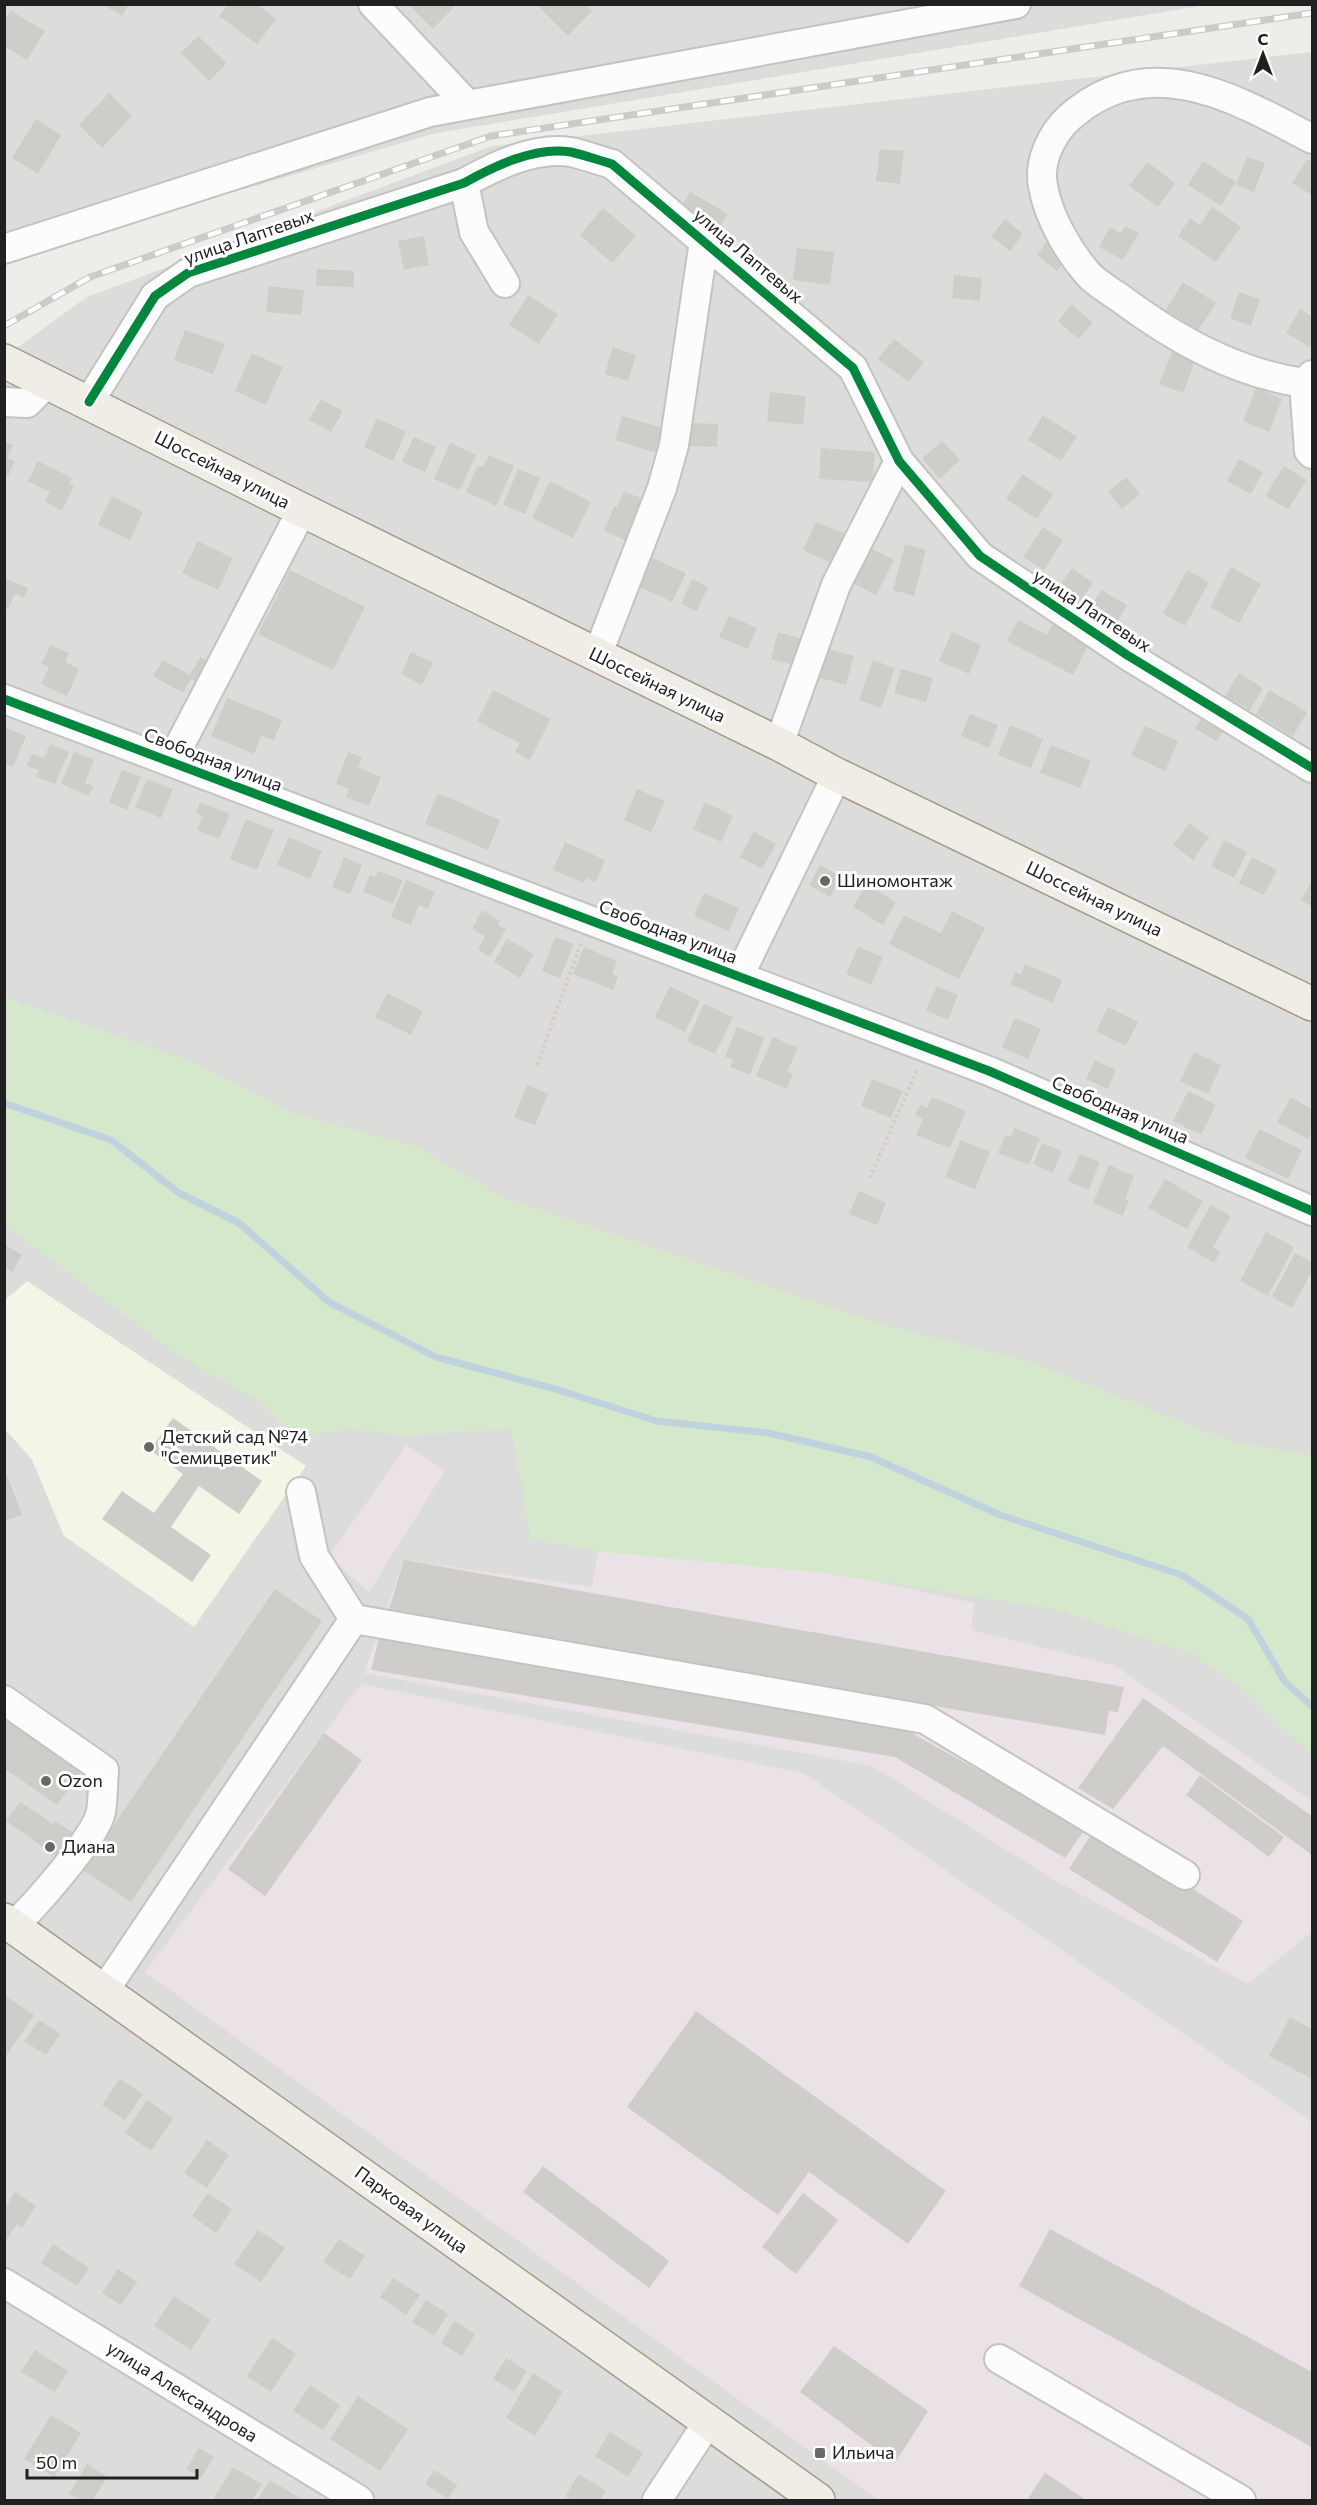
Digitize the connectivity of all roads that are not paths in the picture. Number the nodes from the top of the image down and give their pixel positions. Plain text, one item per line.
1 (1016, 4) edge
2 (385, 10) edge
3 (468, 105) junction
4 (1312, 139) edge
5 (464, 183) junction
6 (704, 241) junction
7 (4, 249) edge
8 (505, 283) dead end
9 (4, 361) edge
10 (1308, 379) edge
11 (48, 382) junction
12 (4, 402) edge
13 (89, 402) junction
14 (1312, 454) edge
15 (899, 461) junction
16 (302, 510) junction
17 (597, 656) junction
18 (4, 699) edge
19 (779, 744) junction
20 (171, 762) junction
21 (1312, 768) edge
22 (837, 775) junction
23 (739, 976) junction
24 (1312, 1004) edge
25 (1312, 1211) edge
26 (301, 1492) dead end
27 (354, 1620) junction
28 (4, 1700) edge
29 (1185, 1875) dead end
30 (8, 1923) edge
31 (104, 1991) junction
32 (4, 2283) edge
33 (999, 2359) dead end
34 (708, 2422) junction
35 (359, 2500) edge
36 (657, 2500) edge
37 (818, 2500) edge
38 (1241, 2500) edge

1 - 3 street
2 - 3 street
3 - 7 street
4 - 10 street
5 - 6 street, улица Лаптевых
5 - 8 street
5 - 13 street, улица Лаптевых
6 - 15 street, улица Лаптевых
6 - 17 street, улица Лаптевых
9 - 11 main road, Шоссейная улица
10 - 14 street
11 - 12 street
11 - 13 main road, Шоссейная улица
13 - 16 main road, Шоссейная улица
15 - 19 street
15 - 21 street, улица Лаптевых
16 - 17 main road, Шоссейная улица
16 - 20 street
17 - 19 main road, Шоссейная улица
18 - 20 street, Свободная улица
19 - 22 main road, Шоссейная улица
20 - 23 street, Свободная улица
22 - 23 street
22 - 24 main road, Шоссейная улица
23 - 25 street, Свободная улица
26 - 27 street
27 - 29 street
27 - 31 street
28 - 30 street
30 - 31 main road, Парковая улица
31 - 34 main road, Парковая улица
32 - 35 street, улица Александрова
33 - 38 street
34 - 36 street
34 - 37 main road, Парковая улица

